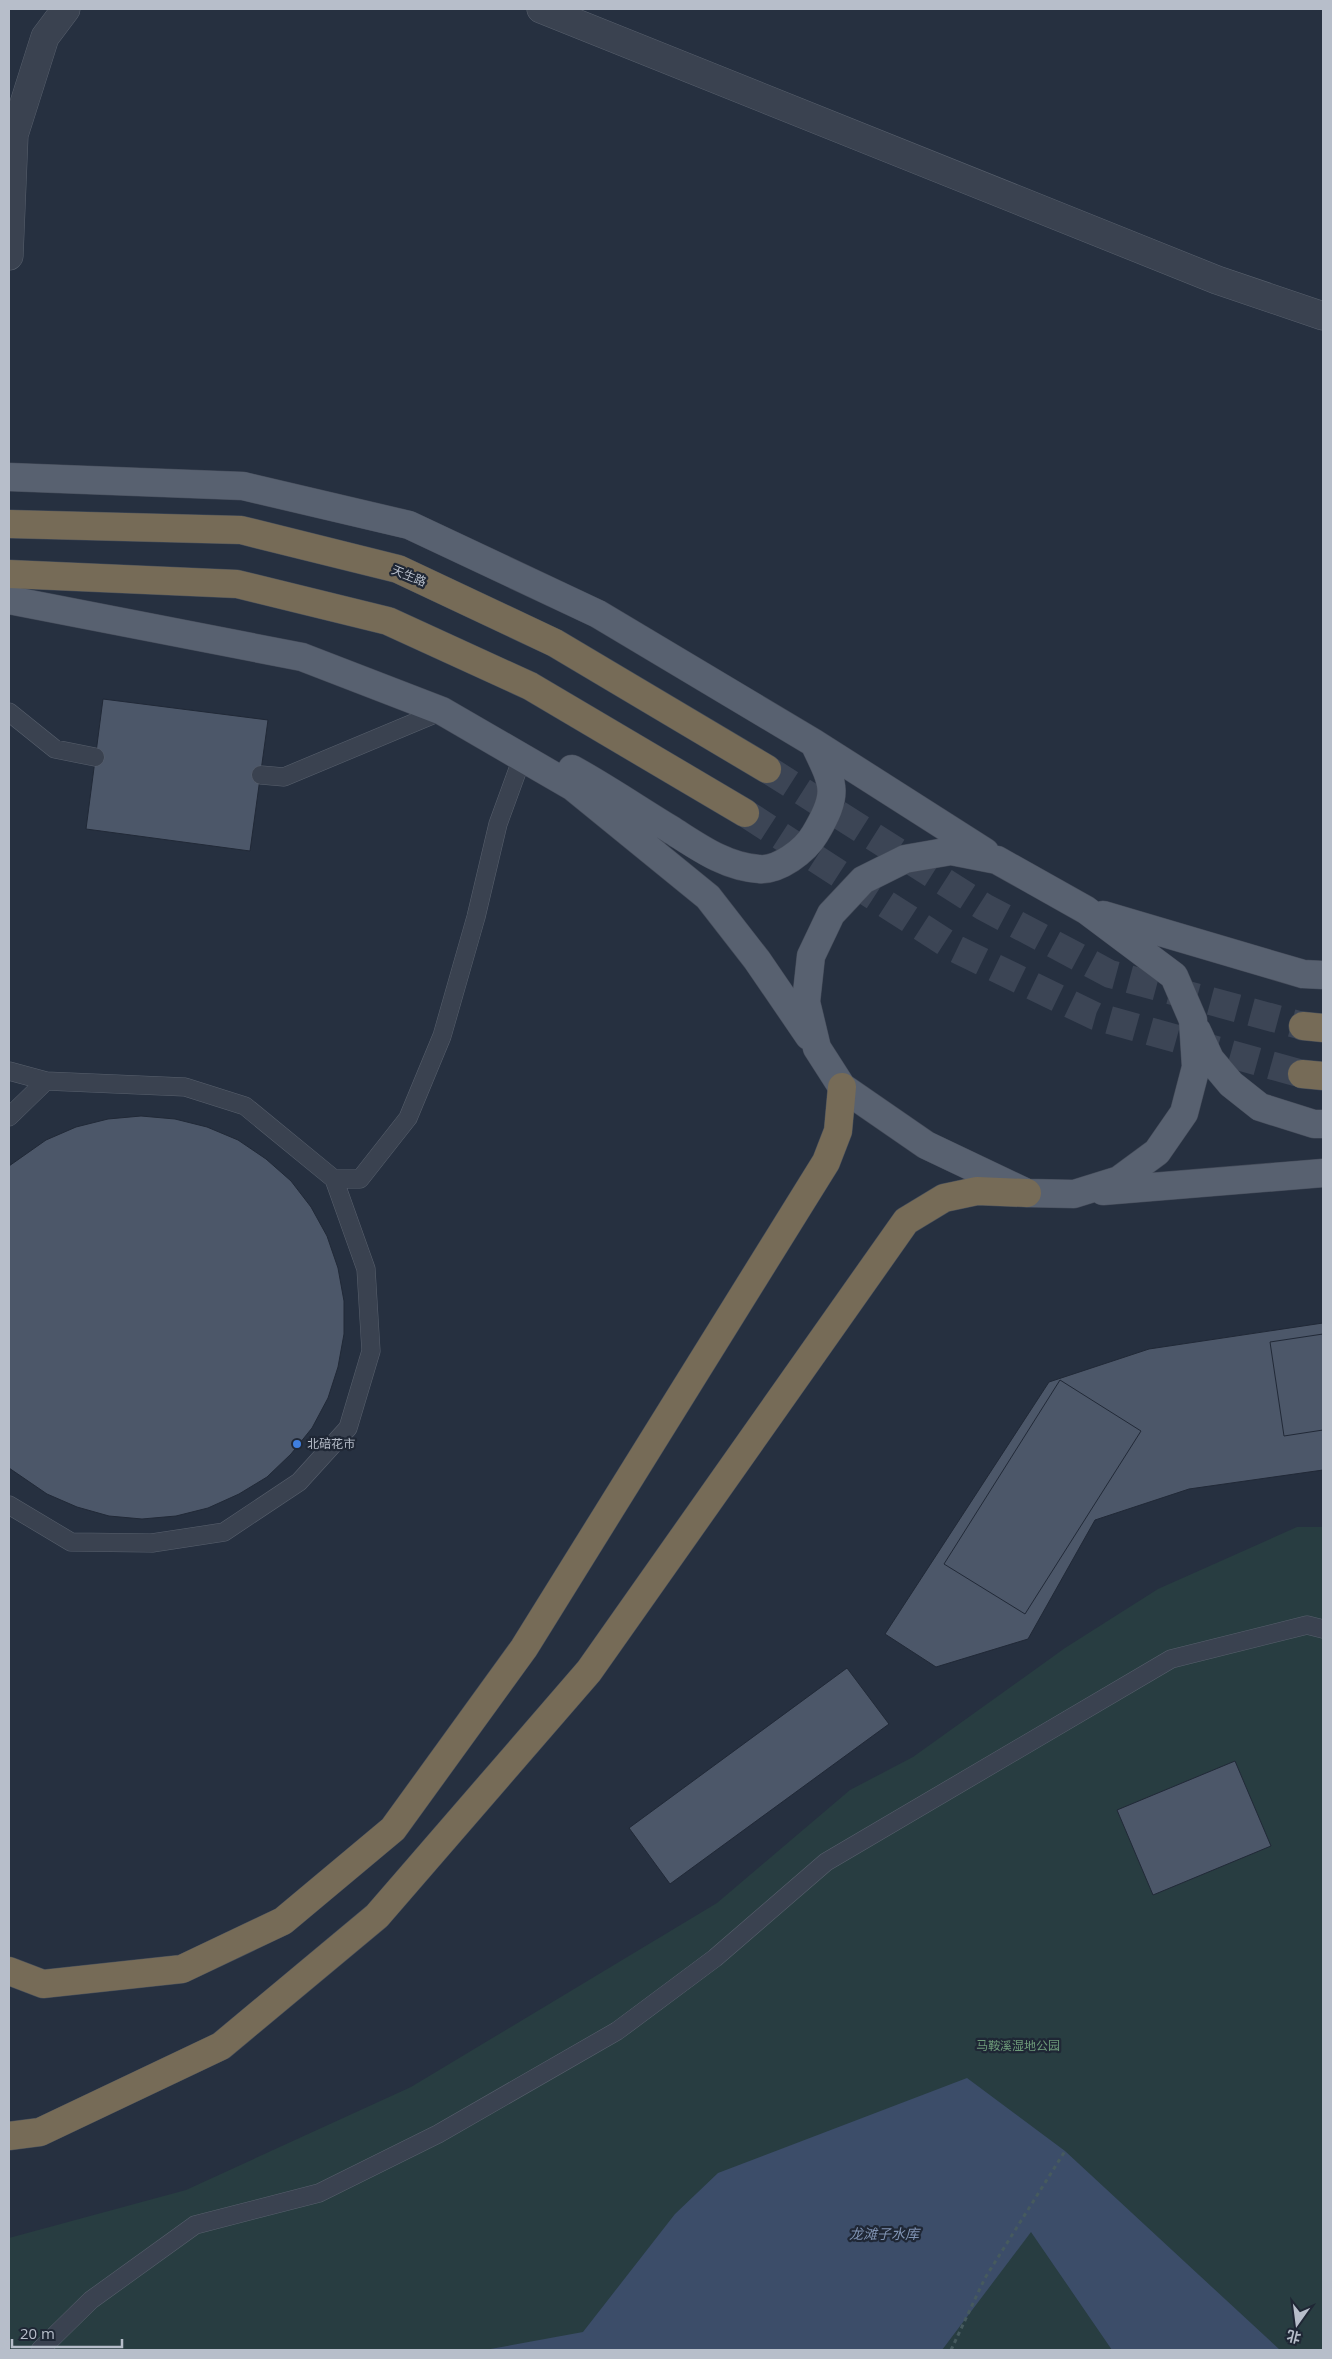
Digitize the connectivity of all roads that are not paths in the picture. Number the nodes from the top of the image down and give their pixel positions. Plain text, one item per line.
1 (66, 9) edge
2 (541, 9) edge
3 (9, 256) edge
4 (1323, 316) edge
5 (9, 478) edge
6 (9, 524) edge
7 (9, 574) edge
8 (9, 600) edge
9 (302, 657) junction
10 (442, 711) junction
11 (9, 712) edge
12 (814, 743) junction
13 (95, 757) dead end
14 (522, 758) junction
15 (767, 769) tunnel mouth
16 (260, 775) dead end
17 (745, 813) tunnel mouth
18 (997, 860) junction
19 (1086, 910) junction
20 (1323, 976) edge
21 (1192, 1020) junction
22 (817, 1048) junction
23 (9, 1071) edge
24 (46, 1081) junction
25 (842, 1088) junction
26 (9, 1118) edge
27 (1323, 1124) edge
28 (1323, 1173) edge
29 (334, 1179) junction
30 (1027, 1193) junction
31 (1074, 1194) junction
32 (9, 1505) edge
33 (1323, 1629) edge
34 (9, 1971) edge
35 (9, 2135) edge
36 (40, 2350) edge

1 - 3 street
2 - 4 street
5 - 12 main road
6 - 15 highway, 天生路
7 - 17 highway
8 - 9 main road
9 - 10 main road
9 - 12 main road
10 - 14 main road
10 - 16 lane
11 - 13 lane
12 - 18 main road
14 - 22 main road
14 - 29 lane
18 - 19 main road
18 - 22 main road
19 - 20 main road
19 - 21 main road
21 - 27 main road
21 - 31 main road
22 - 25 main road
23 - 24 lane
24 - 26 lane
24 - 29 lane
25 - 30 main road
25 - 34 highway
28 - 31 main road
29 - 32 lane
30 - 31 main road
30 - 35 highway
33 - 36 lane

